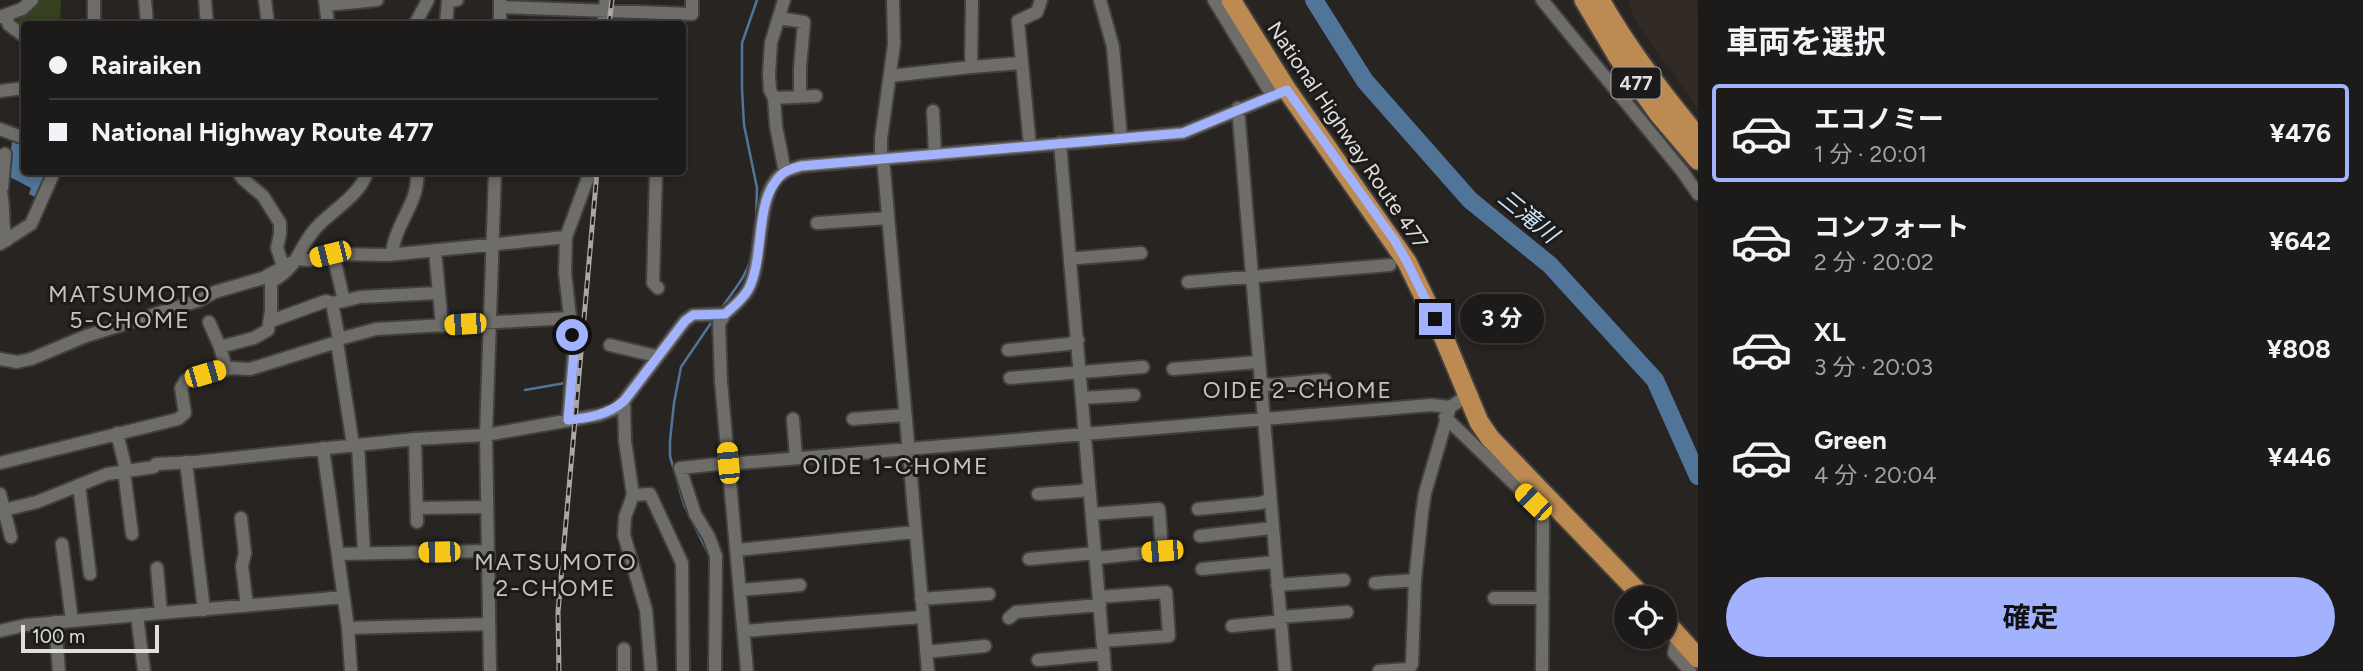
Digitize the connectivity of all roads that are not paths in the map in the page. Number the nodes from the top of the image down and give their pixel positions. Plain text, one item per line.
1 (31, 0) edge
2 (94, 0) edge
3 (145, 0) edge
4 (205, 0) edge
5 (265, 0) edge
6 (377, 0) edge
7 (692, 0) edge
8 (784, 0) edge
9 (893, 0) edge
10 (972, 0) edge
11 (1041, 0) edge
12 (1100, 0) edge
13 (1214, 0) edge
14 (1231, 0) edge
15 (1542, 0) edge
16 (1584, 0) edge
17 (1600, 0) edge
18 (326, 3) edge
19 (453, 3) edge
20 (500, 4) edge
21 (425, 5) edge
22 (605, 12) edge
23 (3, 16) edge
24 (779, 18) junction
25 (665, 19) edge
26 (94, 21) edge
27 (147, 21) edge
28 (207, 21) edge
29 (268, 21) edge
30 (328, 21) edge
31 (417, 21) edge
32 (447, 21) edge
33 (21, 34) edge
34 (1022, 63) junction
35 (971, 67) junction
36 (890, 76) junction
37 (21, 88) edge
38 (0, 91) edge
39 (1279, 92) junction
40 (800, 96) junction
41 (816, 96) dead end
42 (774, 98) junction
43 (1238, 108) junction
44 (933, 111) dead end
45 (0, 129) edge
46 (21, 137) edge
47 (1698, 137) edge
48 (1121, 138) junction
49 (1060, 143) junction
50 (1030, 146) junction
51 (5, 154) dead end
52 (936, 154) junction
53 (882, 158) junction
54 (1698, 160) edge
55 (785, 172) junction
56 (53, 175) edge
57 (240, 175) edge
58 (366, 175) edge
59 (416, 175) edge
60 (495, 175) edge
61 (589, 175) edge
62 (656, 175) edge
63 (0, 189) edge
64 (1698, 194) edge
65 (888, 218) junction
66 (817, 223) dead end
67 (566, 237) junction
68 (3, 242) edge
69 (493, 243) junction
70 (435, 250) junction
71 (1141, 253) dead end
72 (333, 254) junction
73 (391, 254) junction
74 (1070, 257) junction
75 (298, 259) junction
76 (1390, 265) dead end
77 (283, 266) junction
78 (1251, 277) junction
79 (1188, 282) dead end
80 (658, 288) dead end
81 (438, 293) junction
82 (338, 302) junction
83 (719, 314) junction
84 (569, 318) junction
85 (271, 321) junction
86 (209, 322) dead end
87 (489, 323) junction
88 (442, 326) junction
89 (338, 340) junction
90 (1077, 340) junction
91 (610, 345) dead end
92 (220, 347) junction
93 (1008, 350) dead end
94 (656, 356) junction
95 (0, 359) edge
96 (1258, 362) junction
97 (1143, 367) dead end
98 (226, 369) junction
99 (1173, 369) dead end
100 (1080, 372) junction
101 (1010, 378) dead end
102 (1325, 380) dead end
103 (1259, 382) junction
104 (1134, 395) dead end
105 (1467, 396) junction
106 (1082, 398) junction
107 (624, 401) junction
108 (1448, 412) junction
109 (905, 415) junction
110 (793, 419) dead end
111 (853, 419) dead end
112 (1263, 419) junction
113 (568, 420) junction
114 (117, 433) junction
115 (1084, 433) junction
116 (486, 435) junction
117 (415, 439) junction
118 (356, 445) junction
119 (323, 448) junction
120 (908, 449) junction
121 (796, 458) junction
122 (186, 461) junction
123 (0, 463) edge
124 (728, 463) junction
125 (125, 470) junction
126 (79, 485) junction
127 (1089, 488) junction
128 (0, 494) edge
129 (1038, 494) dead end
130 (633, 495) junction
131 (1270, 499) junction
132 (487, 507) junction
133 (417, 508) junction
134 (1198, 509) dead end
135 (2, 510) edge
136 (1092, 514) junction
137 (241, 518) dead end
138 (417, 522) dead end
139 (1272, 528) junction
140 (915, 532) junction
141 (132, 534) dead end
142 (1200, 536) dead end
143 (11, 537) dead end
144 (62, 544) dead end
145 (737, 550) junction
146 (488, 551) junction
147 (364, 553) junction
148 (338, 554) junction
149 (1096, 555) junction
150 (1029, 559) dead end
151 (1275, 562) junction
152 (157, 568) dead end
153 (1202, 569) dead end
154 (90, 574) dead end
155 (1344, 580) dead end
156 (1415, 580) junction
157 (1375, 583) dead end
158 (800, 585) dead end
159 (1277, 585) junction
160 (1632, 586) edge
161 (740, 590) junction
162 (989, 594) dead end
163 (344, 597) junction
164 (1494, 598) dead end
165 (1543, 598) junction
166 (921, 599) junction
167 (1100, 601) junction
168 (247, 606) junction
169 (204, 610) junction
170 (1347, 612) dead end
171 (161, 613) junction
172 (137, 615) junction
173 (922, 617) junction
174 (1009, 618) dead end
175 (72, 621) junction
176 (1280, 621) junction
177 (55, 622) junction
178 (489, 625) junction
179 (1232, 626) dead end
180 (348, 628) junction
181 (0, 630) edge
182 (744, 631) junction
183 (1677, 634) edge
184 (985, 646) dead end
185 (1103, 648) junction
186 (624, 649) dead end
187 (1674, 649) edge
188 (926, 652) junction
189 (1698, 658) edge
190 (1038, 660) dead end
191 (1408, 670) edge
192 (60, 671) edge
193 (145, 671) edge
194 (351, 671) edge
195 (490, 671) edge
196 (624, 671) edge
197 (651, 671) edge
198 (683, 671) edge
199 (715, 671) edge
200 (747, 671) edge
201 (928, 671) edge
202 (1105, 671) edge
203 (1285, 671) edge
204 (1379, 671) edge
205 (1542, 671) edge
206 (1689, 671) edge

1 - 23 street
2 - 26 street
3 - 27 street
4 - 28 street
5 - 29 street
6 - 18 street
7 - 25 street
8 - 24 street
9 - 36 street
10 - 35 street
11 - 34 street
12 - 48 street
13 - 39 street
14 - 39 highway, National Highway Route 477
15 - 64 street
16 - 54 highway, 477
17 - 47 highway, 477
18 - 30 street
19 - 21 street
19 - 32 street
20 - 22 street
21 - 31 street
22 - 25 street
23 - 33 street
24 - 40 street
24 - 42 street
34 - 35 street
34 - 50 street
35 - 36 street
36 - 53 street
37 - 38 street
39 - 43 street
39 - 105 highway, National Highway Route 477
40 - 41 street
40 - 42 street
42 - 55 street
43 - 48 street
43 - 78 street
44 - 52 street
45 - 46 street
48 - 49 street
49 - 50 street
49 - 74 street
50 - 52 street
51 - 63 street
52 - 53 street
53 - 55 street
53 - 65 street
55 - 83 street
56 - 68 street
57 - 77 street
58 - 75 street
59 - 73 street
60 - 69 street
61 - 67 street
62 - 80 street
63 - 68 street
65 - 66 street
65 - 109 street
67 - 69 street
67 - 84 street
69 - 70 street
69 - 87 street
70 - 73 street
70 - 81 street
71 - 74 street
72 - 73 street
72 - 75 street
72 - 82 street
74 - 90 street
75 - 77 street
75 - 85 street
76 - 78 street
77 - 95 street
78 - 79 street
78 - 96 street
81 - 82 street
81 - 88 street
82 - 85 street
82 - 89 street
83 - 94 street
83 - 124 street
84 - 87 street
84 - 113 street
85 - 92 street
86 - 92 street
87 - 88 street
87 - 116 street
88 - 89 street
89 - 98 street
89 - 118 street
90 - 93 street
90 - 100 street
91 - 94 street
92 - 98 street
94 - 107 street
96 - 99 street
96 - 103 street
97 - 100 street
98 - 114 street
100 - 101 street
100 - 106 street
102 - 103 street
103 - 112 street
104 - 106 street
105 - 108 street
105 - 160 highway, National Highway Route 477
106 - 115 street
107 - 113 street
107 - 130 street
108 - 112 street
108 - 156 street
108 - 165 street
109 - 111 street
109 - 120 street
110 - 121 street
112 - 115 street
112 - 131 street
113 - 116 street
114 - 123 street
114 - 125 street
115 - 120 street
115 - 127 street
116 - 117 street
116 - 132 street
117 - 118 street
117 - 133 street
118 - 119 street
118 - 147 street
119 - 122 street
119 - 148 street
120 - 121 street
120 - 140 street
121 - 124 street
122 - 125 street
122 - 169 street
124 - 145 street
124 - 199 street
125 - 126 street
125 - 141 street
126 - 135 street
126 - 154 street
127 - 129 street
127 - 136 street
128 - 135 street
130 - 197 street
130 - 198 street
131 - 134 street
131 - 139 street
132 - 133 street
132 - 146 street
133 - 138 street
135 - 143 street
136 - 149 street
136 - 149 street
137 - 168 street
139 - 142 street
139 - 151 street
140 - 145 street
140 - 166 street
144 - 175 street
145 - 161 street
146 - 147 street
146 - 178 street
147 - 148 street
148 - 163 street
149 - 150 street
149 - 167 street
151 - 153 street
151 - 159 street
152 - 171 street
155 - 159 street
156 - 157 street
156 - 191 street
158 - 161 street
159 - 176 street
161 - 182 street
162 - 166 street
163 - 168 street
163 - 180 street
164 - 165 street
165 - 205 street
166 - 173 street
167 - 174 street
167 - 185 street
167 - 185 street
168 - 169 street
169 - 171 street
170 - 176 street
171 - 172 street
172 - 175 street
172 - 193 street
173 - 182 street
173 - 188 street
175 - 177 street
176 - 179 street
176 - 203 street
177 - 181 street
177 - 192 street
178 - 180 street
178 - 195 street
180 - 194 street
182 - 200 street
183 - 189 highway
184 - 188 street
185 - 190 street
185 - 202 street
186 - 196 street
187 - 206 street
188 - 201 street
191 - 204 street

